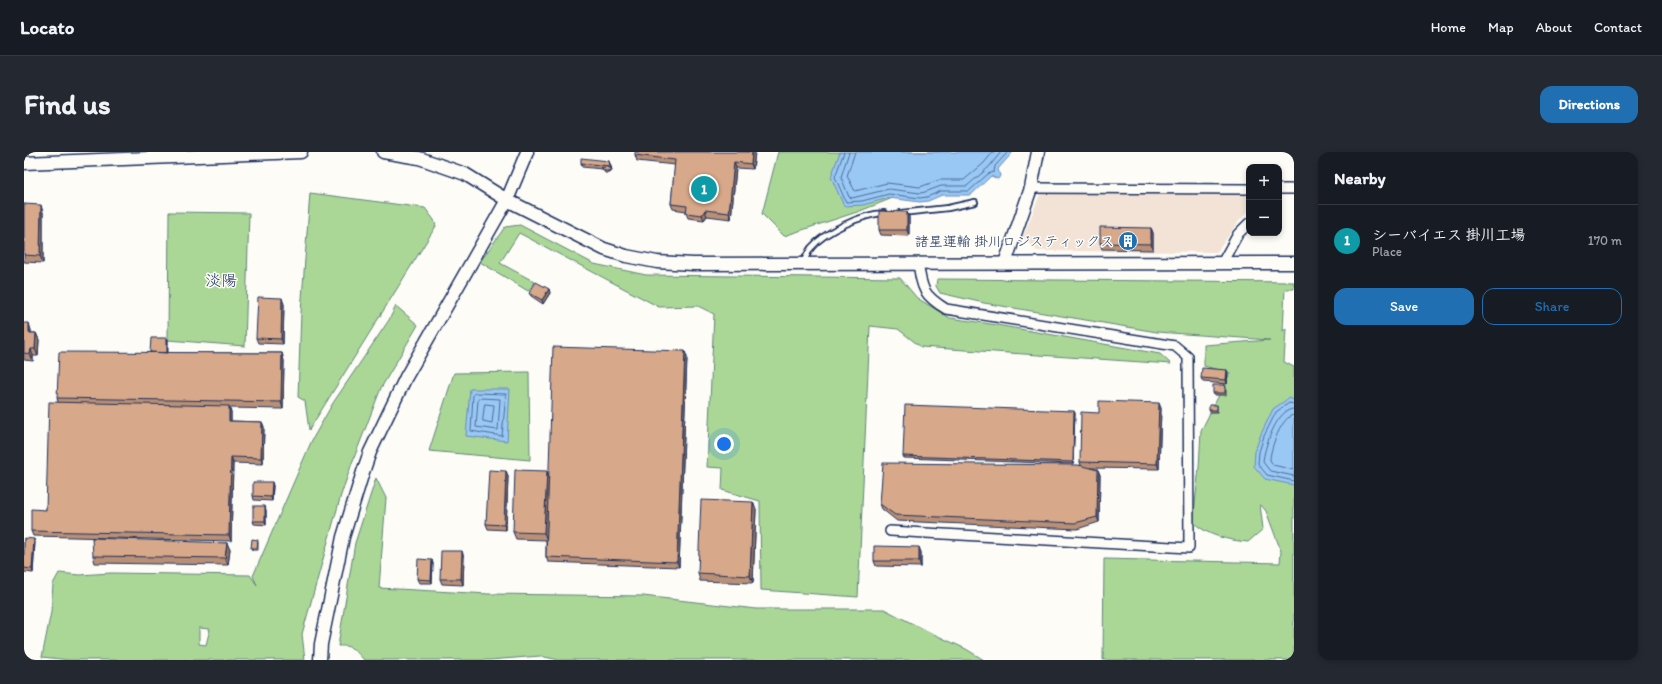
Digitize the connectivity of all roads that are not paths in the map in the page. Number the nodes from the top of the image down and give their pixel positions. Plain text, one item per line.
1 (301, 152) edge
2 (383, 152) edge
3 (527, 152) edge
4 (1038, 152) edge
5 (24, 163) edge
6 (1031, 188) junction
7 (1246, 189) edge
8 (1282, 189) edge
9 (1294, 189) edge
10 (507, 200) junction
11 (975, 202) dead end
12 (890, 213) edge
13 (897, 213) edge
14 (1246, 226) edge
15 (918, 263) junction
16 (1004, 263) junction
17 (1222, 263) junction
18 (1294, 263) edge
19 (802, 264) junction
20 (890, 531) dead end
21 (320, 660) edge

1 - 5 street
2 - 10 street
3 - 10 street
4 - 6 street
6 - 7 street
6 - 16 street
8 - 9 street
10 - 19 street
10 - 21 street
11 - 13 lane
12 - 19 lane
14 - 17 street
15 - 16 street
15 - 19 street
15 - 20 street
16 - 17 street
17 - 18 street

